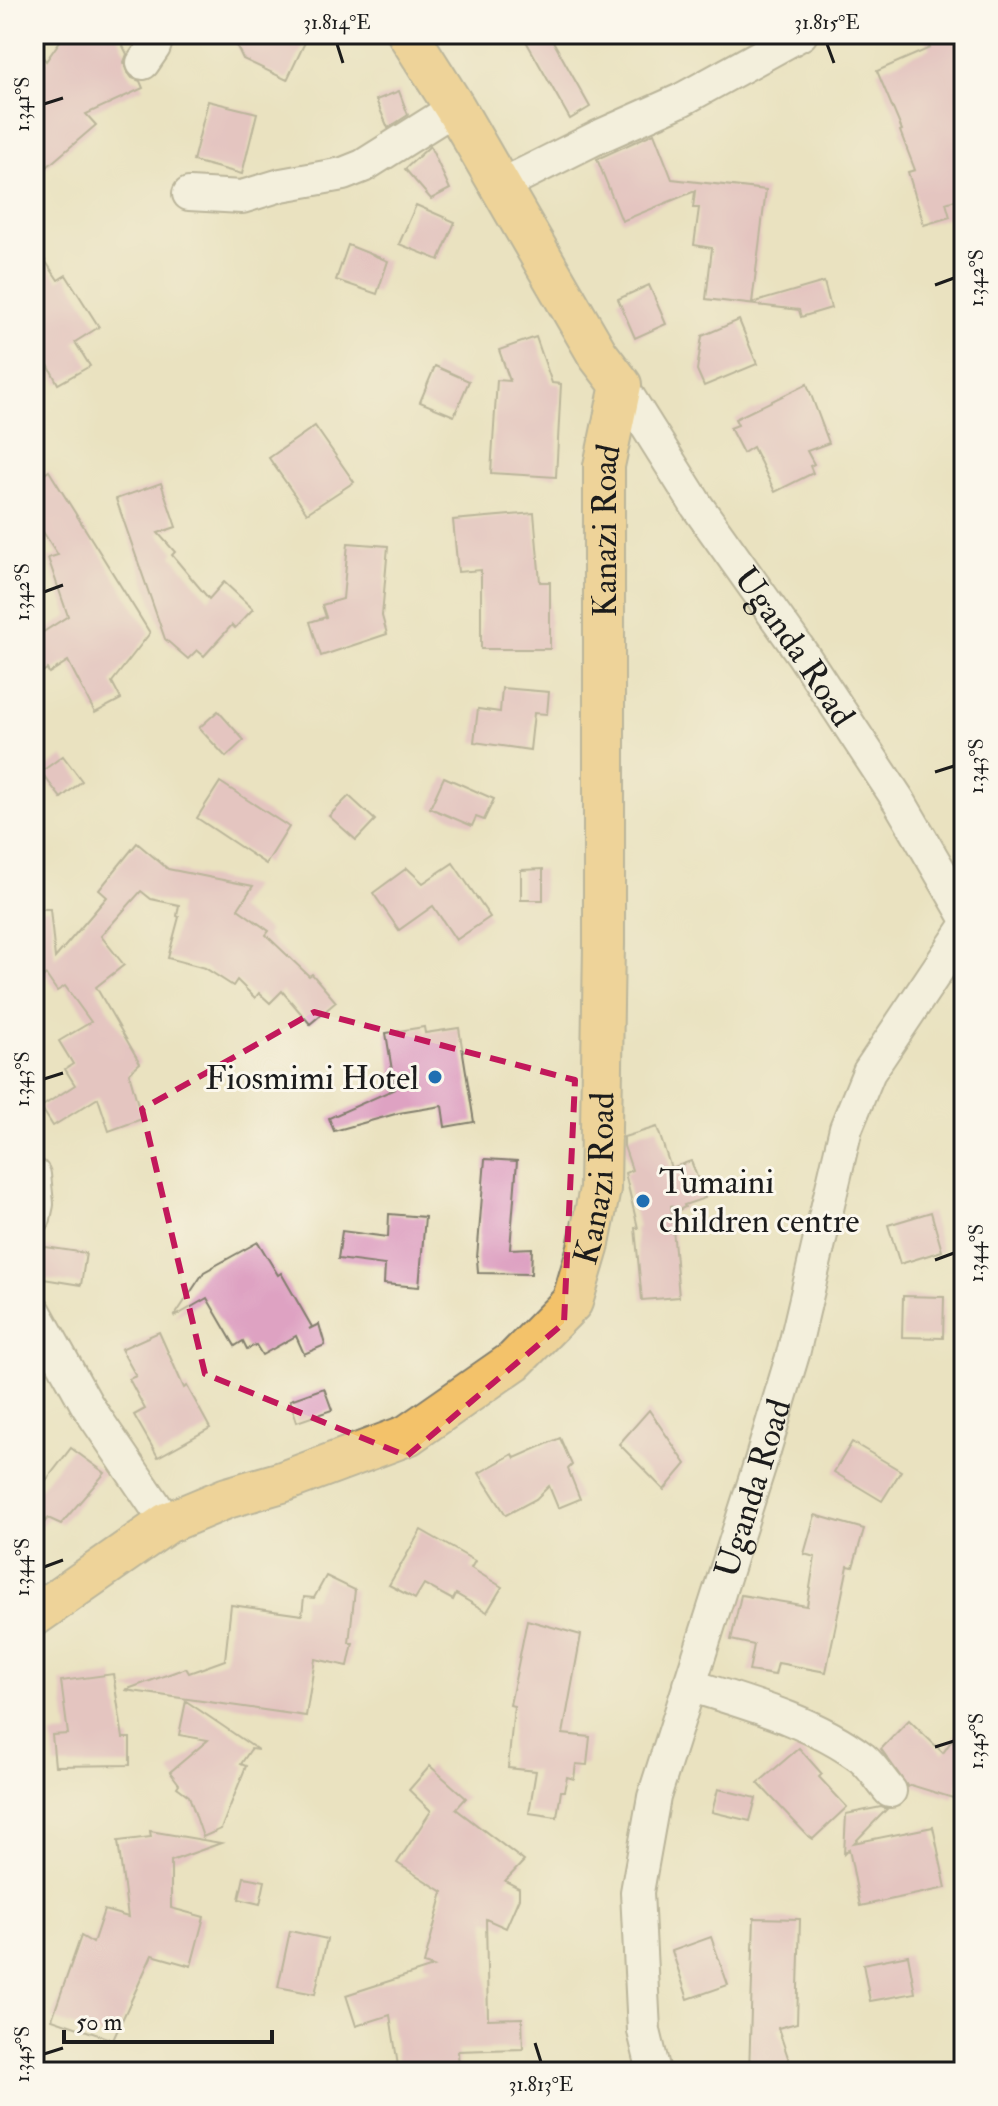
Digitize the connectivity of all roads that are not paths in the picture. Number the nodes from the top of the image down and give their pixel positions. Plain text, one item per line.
1 (158, 34) edge
2 (408, 34) edge
3 (801, 34) edge
4 (143, 63) dead end
5 (455, 108) junction
6 (500, 186) junction
7 (189, 194) dead end
8 (616, 403) junction
9 (964, 913) edge
10 (964, 930) edge
11 (34, 1175) edge
12 (34, 1218) edge
13 (34, 1310) edge
14 (167, 1523) junction
15 (34, 1616) edge
16 (689, 1685) junction
17 (890, 1791) dead end
18 (654, 2072) edge

1 - 4 street
2 - 5 main road, Uganda Road
3 - 6 street
5 - 6 main road, Uganda Road
5 - 7 street
6 - 8 main road, Uganda Road
8 - 9 street, Uganda Road
8 - 14 main road, Kanazi Road
10 - 16 street, Uganda Road
11 - 12 street
13 - 14 street
14 - 15 main road, Kanazi Road
16 - 17 street
16 - 18 street, Uganda Road

